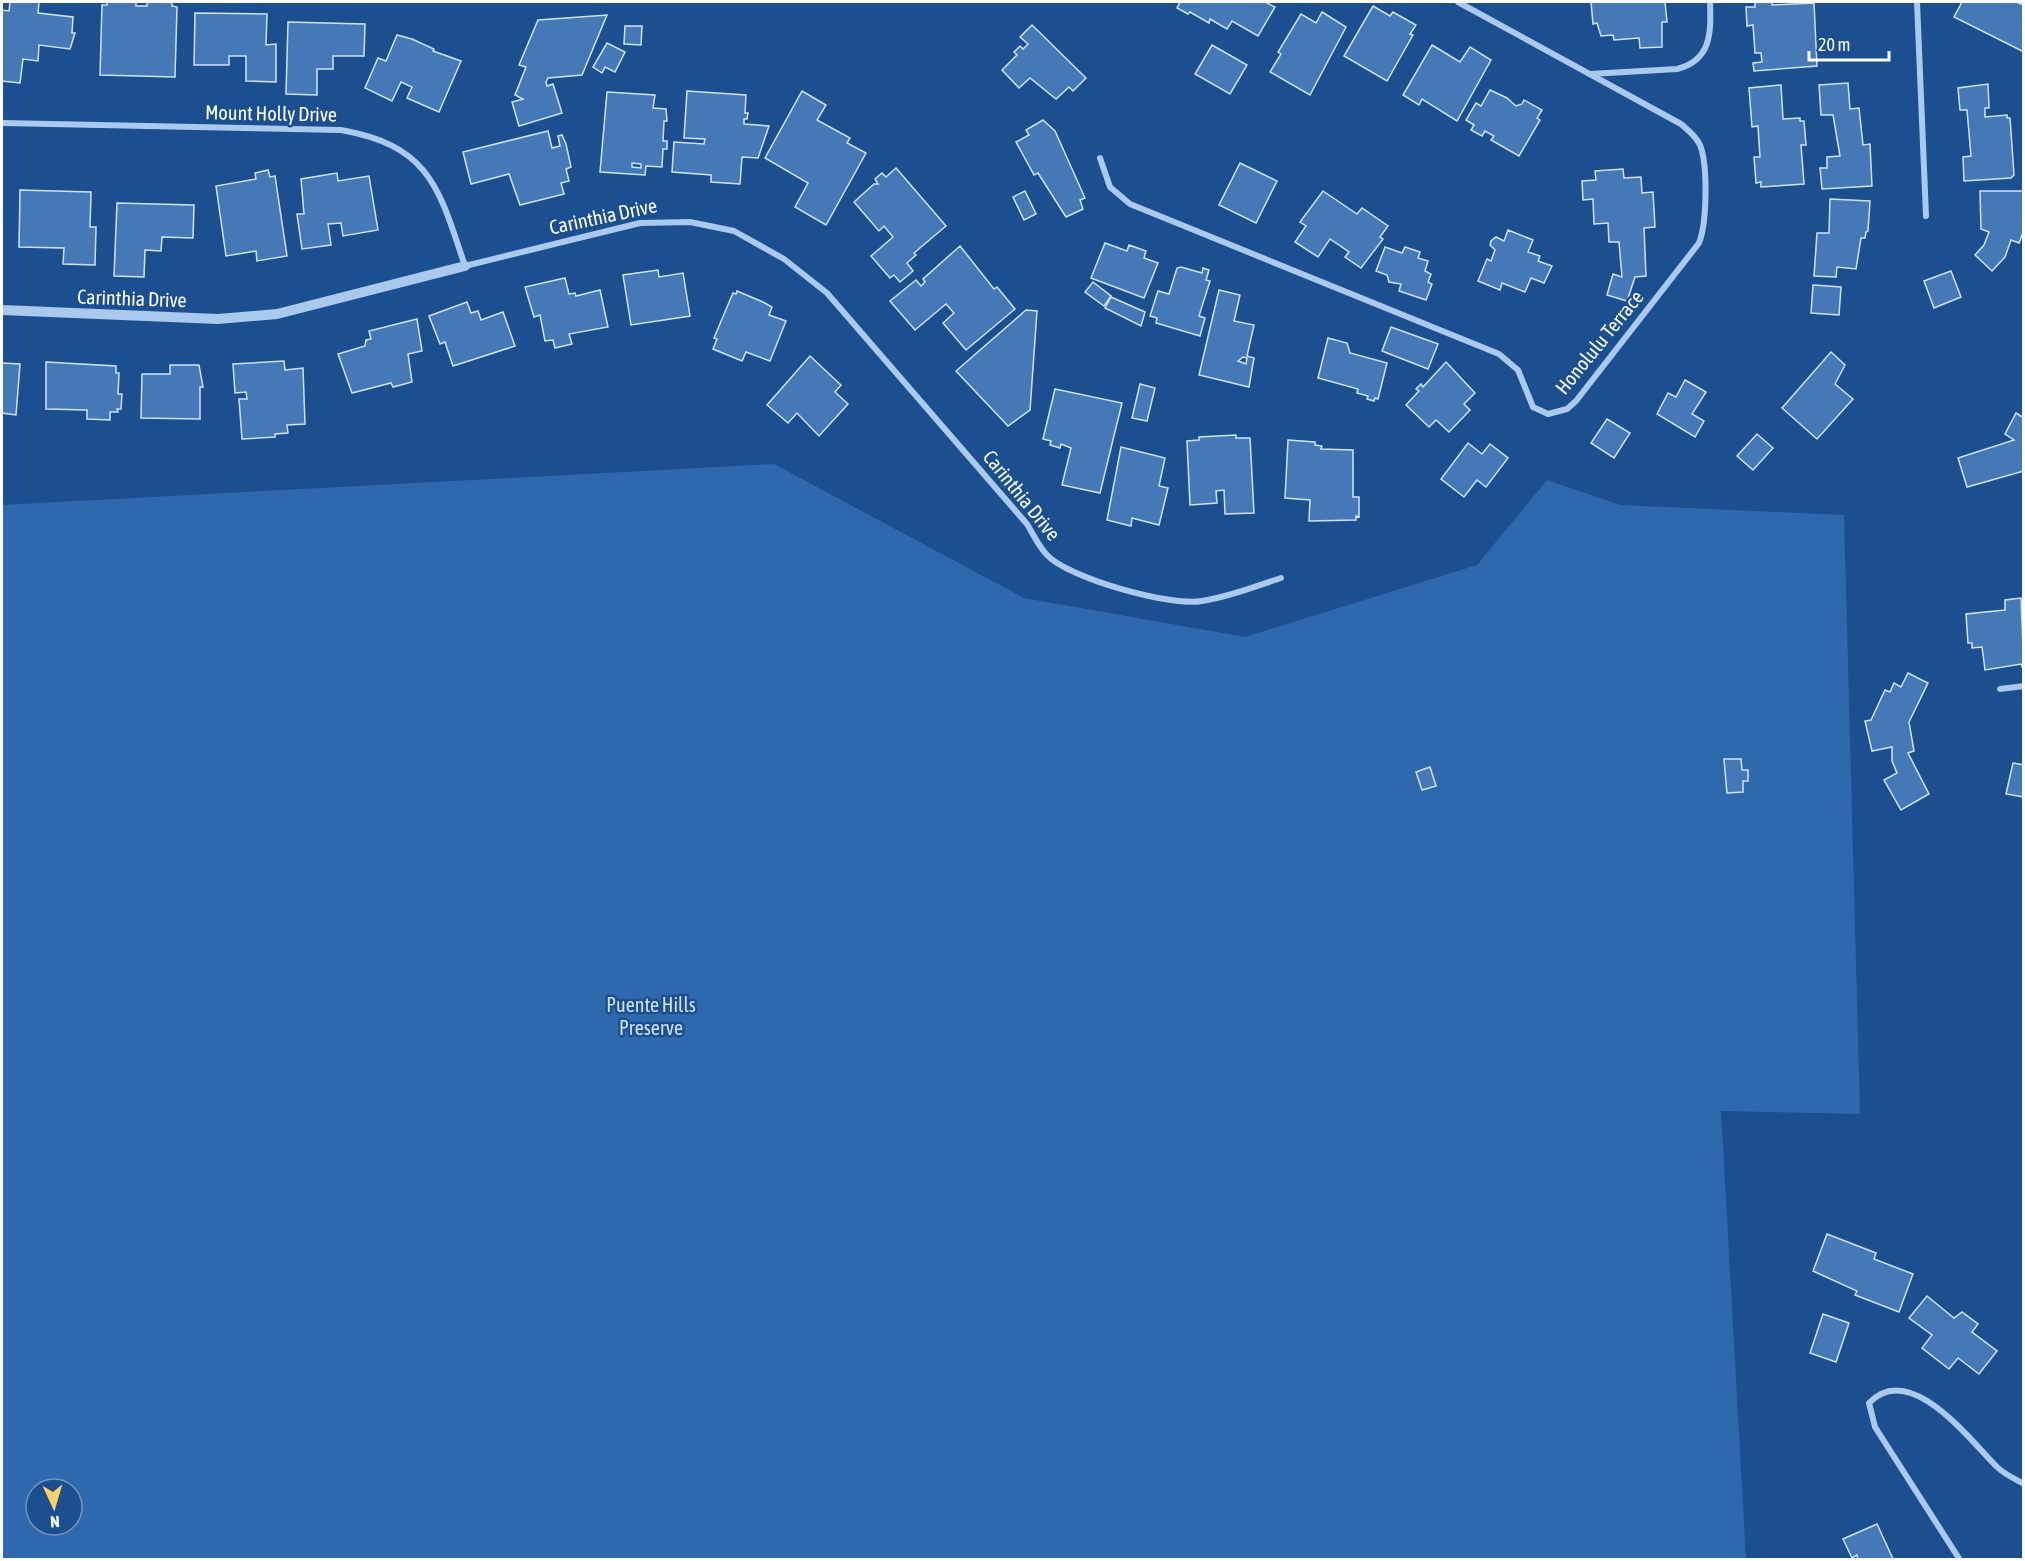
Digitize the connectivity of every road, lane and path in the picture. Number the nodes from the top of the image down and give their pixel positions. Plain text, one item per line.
1 (1458, 2) edge
2 (1710, 2) edge
3 (1917, 2) edge
4 (1589, 74) junction
5 (2, 123) edge
6 (1100, 158) dead end
7 (1926, 216) dead end
8 (465, 266) junction
9 (2, 310) edge
10 (1281, 578) dead end
11 (2024, 686) edge
12 (2000, 689) dead end
13 (2024, 1484) edge
14 (1960, 1560) edge

1 - 4 street, Honolulu Terrace
2 - 4 street
3 - 7 street
4 - 6 street, Honolulu Terrace
5 - 8 street, Mount Holly Drive
8 - 9 street, Carinthia Drive
8 - 10 street, Carinthia Drive
11 - 12 street
13 - 14 street

